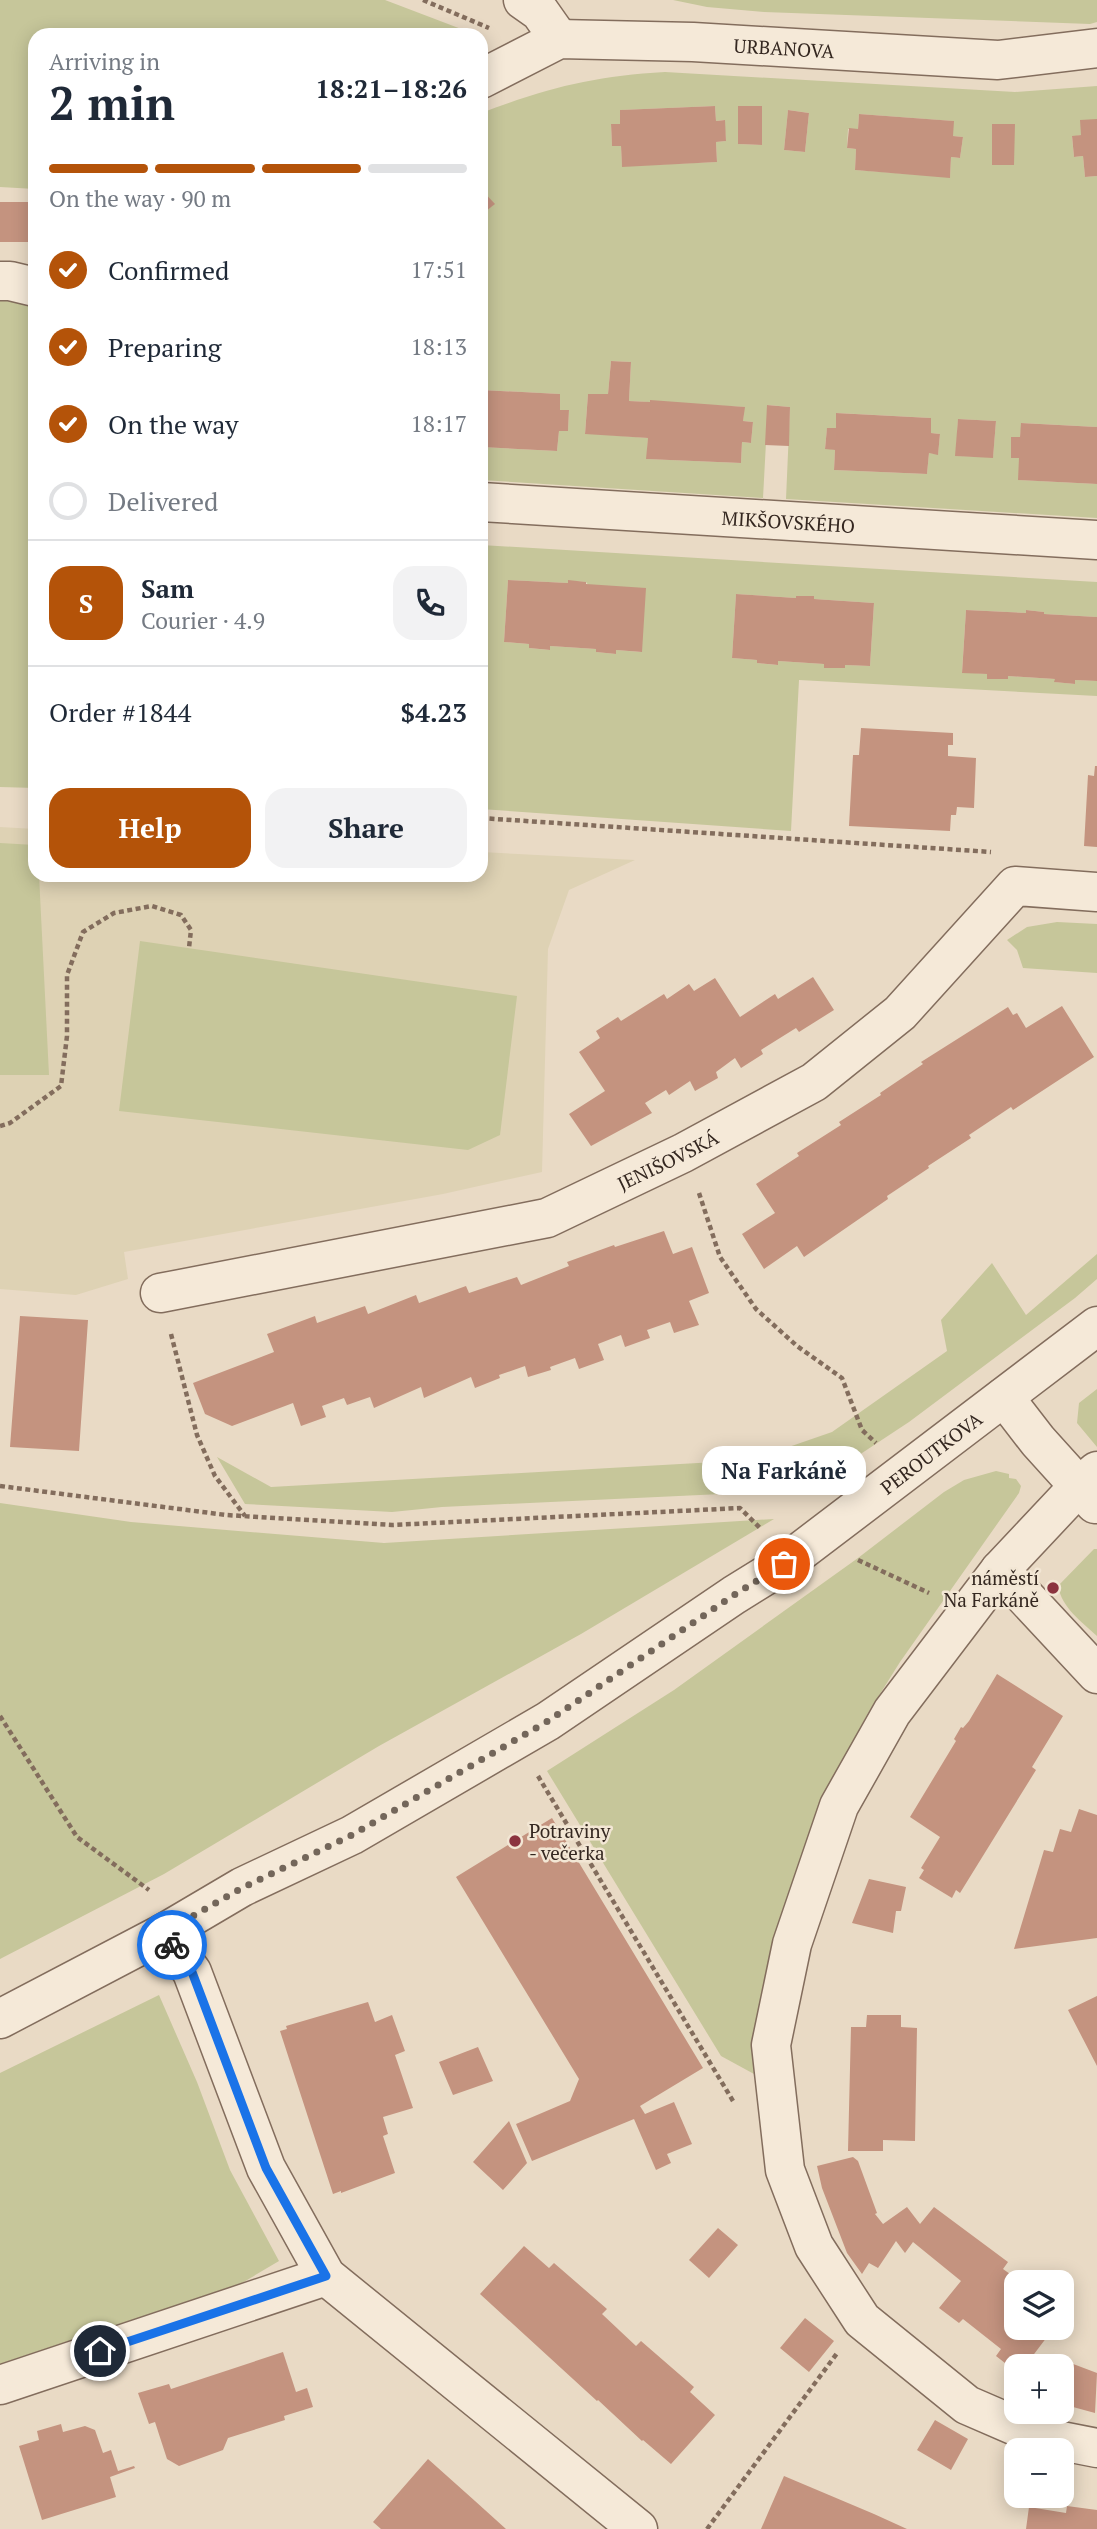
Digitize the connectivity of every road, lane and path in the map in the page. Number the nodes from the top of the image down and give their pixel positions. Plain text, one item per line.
1 (523, 0) edge
2 (559, 39) junction
3 (1097, 48) edge
4 (488, 75) edge
5 (0, 281) edge
6 (28, 286) edge
7 (488, 502) edge
8 (1097, 540) edge
9 (488, 818) edge
10 (1004, 853) dead end
11 (1097, 892) edge
12 (189, 948) dead end
13 (0, 1126) edge
14 (683, 1153) junction
15 (160, 1293) joint
16 (1097, 1326) edge
17 (1004, 1396) junction
18 (881, 1443) dead end
19 (0, 1486) edge
20 (1091, 1488) edge
21 (246, 1516) junction
22 (764, 1532) dead end
23 (848, 1555) dead end
24 (1000, 1570) junction
25 (968, 1611) junction
26 (1097, 1674) edge
27 (0, 1716) edge
28 (536, 1772) dead end
29 (149, 1890) dead end
30 (163, 1933) junction
31 (0, 2018) edge
32 (736, 2106) dead end
33 (326, 2276) junction
34 (862, 2320) junction
35 (0, 2385) edge
36 (1097, 2448) edge
37 (638, 2529) edge
38 (707, 2529) edge

1 - 2 street
2 - 3 street, URBANOVA
2 - 4 street, URBANOVA
5 - 6 street
7 - 8 street, MIKŠOVSKÉHO
9 - 10 path
11 - 14 street, JENIŠOVSKÁ
12 - 13 path
14 - 15 street, JENIŠOVSKÁ
14 - 18 path
15 - 21 path
16 - 17 street, PEROUTKOVA
17 - 20 street
17 - 30 street, PEROUTKOVA
19 - 21 path
20 - 24 street
21 - 22 path
23 - 25 path
24 - 25 street
24 - 26 street
25 - 34 street
27 - 29 path
28 - 32 path
30 - 31 street, PEROUTKOVA
30 - 33 street
33 - 35 street
33 - 37 street
34 - 36 street
34 - 38 path

